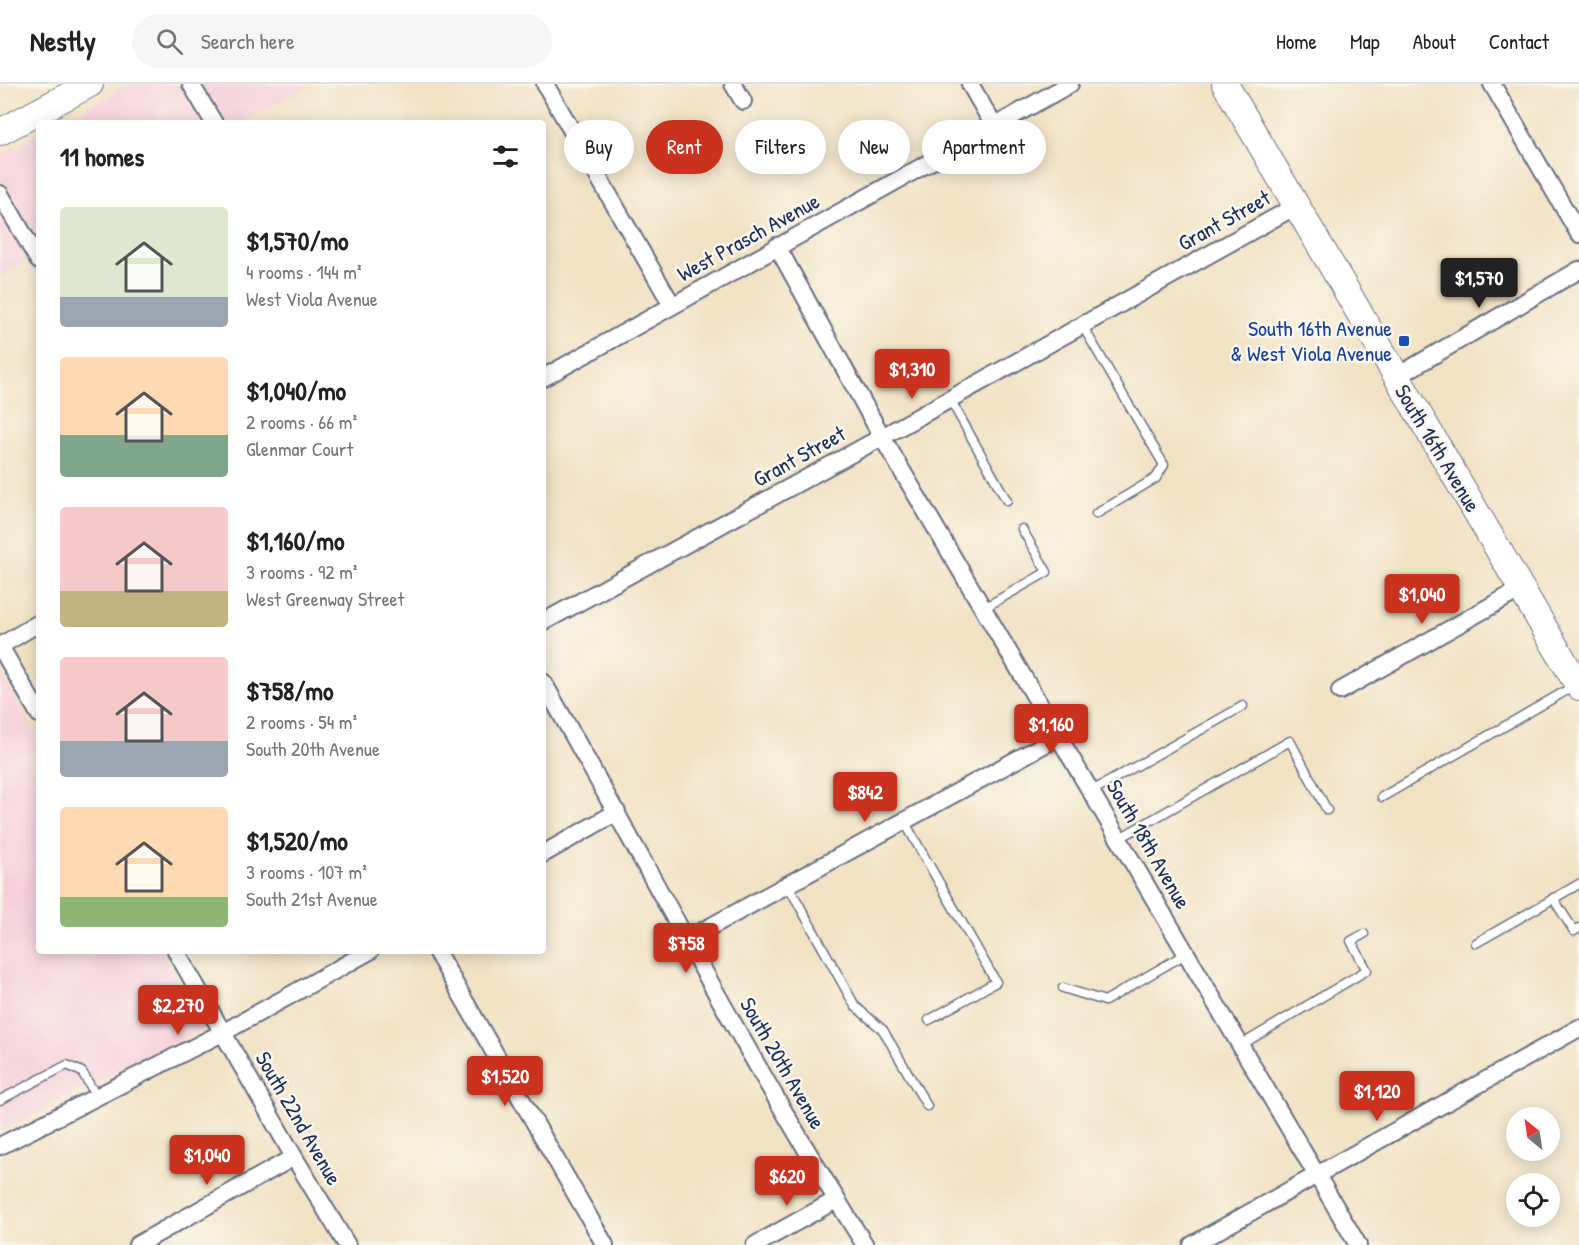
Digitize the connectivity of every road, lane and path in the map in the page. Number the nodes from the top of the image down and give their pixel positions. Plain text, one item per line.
1 (191, 84) edge
2 (545, 84) edge
3 (733, 84) edge
4 (970, 84) edge
5 (1070, 84) edge
6 (1225, 84) edge
7 (1492, 84) edge
8 (76, 87) edge
9 (743, 101) dead end
10 (212, 120) edge
11 (991, 120) edge
12 (1005, 120) edge
13 (0, 132) edge
14 (922, 166) edge
15 (0, 194) edge
16 (1296, 206) junction
17 (1579, 234) edge
18 (777, 246) junction
19 (36, 256) edge
20 (1579, 270) edge
21 (672, 304) junction
22 (1082, 325) junction
23 (546, 376) edge
24 (1396, 377) junction
25 (950, 399) junction
26 (882, 437) junction
27 (1006, 501) dead end
28 (1096, 514) dead end
29 (1022, 530) dead end
30 (1521, 589) junction
31 (984, 608) junction
32 (546, 620) edge
33 (36, 624) edge
34 (0, 646) edge
35 (1578, 686) edge
36 (546, 687) edge
37 (1340, 691) dead end
38 (1243, 705) dead end
39 (36, 709) edge
40 (1060, 736) junction
41 (1092, 791) junction
42 (1382, 797) dead end
43 (1327, 810) dead end
44 (617, 812) junction
45 (904, 821) junction
46 (1120, 838) junction
47 (546, 852) edge
48 (1579, 884) edge
49 (788, 885) junction
50 (1553, 898) junction
51 (1579, 928) edge
52 (1364, 934) dead end
53 (686, 940) junction
54 (1476, 943) dead end
55 (1187, 953) junction
56 (178, 954) edge
57 (365, 954) edge
58 (438, 954) edge
59 (1063, 988) dead end
60 (929, 1020) dead end
61 (1579, 1028) edge
62 (224, 1032) junction
63 (1241, 1045) junction
64 (97, 1097) junction
65 (0, 1100) edge
66 (927, 1106) dead end
67 (0, 1146) edge
68 (294, 1157) junction
69 (1317, 1175) junction
70 (836, 1200) junction
71 (137, 1245) edge
72 (347, 1245) edge
73 (605, 1245) edge
74 (755, 1245) edge
75 (865, 1245) edge
76 (1192, 1245) edge
77 (1358, 1245) edge

1 - 10 street
2 - 21 street
3 - 9 street
4 - 11 street
5 - 12 street, West Prasch Avenue
6 - 16 main road, South 16th Avenue
7 - 17 street
8 - 13 main road
14 - 18 street, West Prasch Avenue
15 - 19 street
16 - 22 street, Grant Street
16 - 24 main road, South 16th Avenue
18 - 21 street, West Prasch Avenue
18 - 26 street, South 18th Avenue
20 - 24 street
21 - 23 street, West Prasch Avenue
22 - 25 street, Grant Street
22 - 28 lane
24 - 30 main road, South 16th Avenue
25 - 26 street, Grant Street
25 - 27 lane
26 - 31 street, South 18th Avenue
26 - 32 street, Grant Street
29 - 31 lane
30 - 35 main road, South 16th Avenue
30 - 37 street
31 - 40 street, South 18th Avenue
33 - 34 street
34 - 39 street
35 - 42 lane
36 - 44 street, South 20th Avenue
38 - 41 lane
40 - 41 street, South 18th Avenue
40 - 45 street
41 - 46 street, South 18th Avenue
43 - 46 lane
44 - 47 street
44 - 53 street, South 20th Avenue
45 - 49 street
45 - 60 lane
46 - 55 street, South 18th Avenue
48 - 50 lane
49 - 53 street
49 - 66 lane
50 - 51 lane
50 - 54 lane
52 - 63 lane
53 - 70 street, South 20th Avenue
55 - 59 lane
55 - 63 street, South 18th Avenue
56 - 62 street, South 22nd Avenue
57 - 62 street
58 - 73 street
61 - 69 street
62 - 64 street
62 - 68 street, South 22nd Avenue
63 - 69 street, South 18th Avenue
64 - 65 lane
64 - 67 street
68 - 71 street
68 - 72 street, South 22nd Avenue
69 - 76 street
69 - 77 street, South 18th Avenue
70 - 74 street
70 - 75 street, South 20th Avenue

